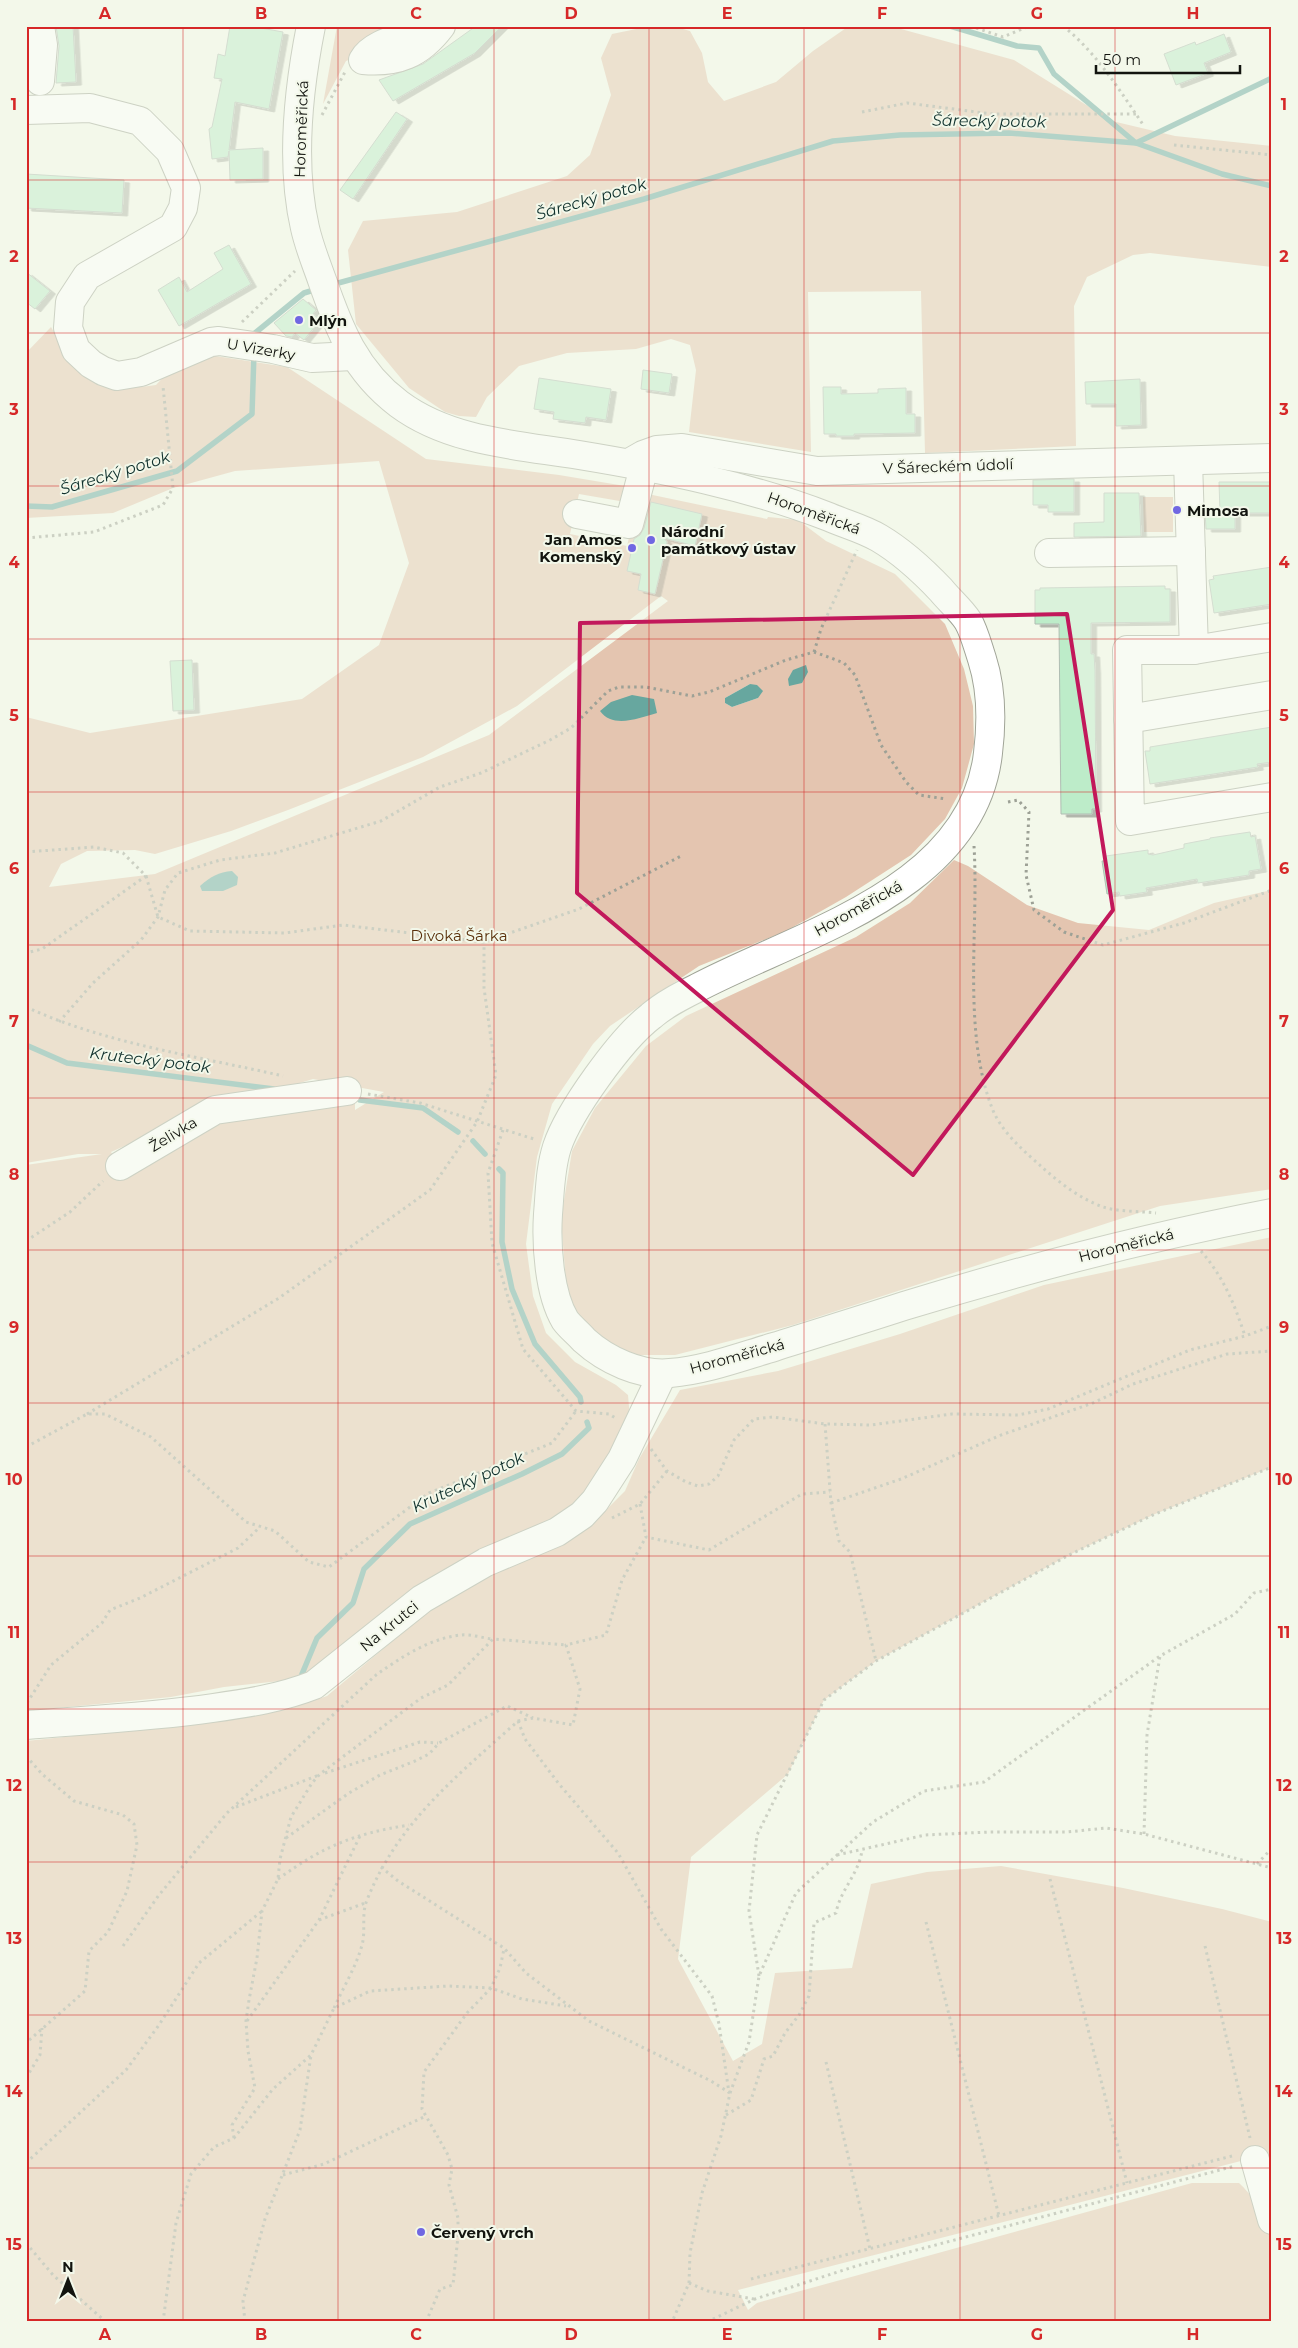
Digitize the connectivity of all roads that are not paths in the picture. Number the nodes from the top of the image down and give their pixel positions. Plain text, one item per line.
1 (40, 26) edge
2 (311, 26) edge
3 (441, 26) edge
4 (414, 33) dead end
5 (40, 81) dead end
6 (26, 110) edge
7 (353, 356) junction
8 (1272, 458) edge
9 (1188, 461) junction
10 (636, 465) junction
11 (577, 514) dead end
12 (1191, 551) junction
13 (1049, 553) dead end
14 (1272, 637) edge
15 (1194, 650) junction
16 (1272, 695) edge
17 (1128, 719) junction
18 (1272, 797) edge
19 (347, 1090) dead end
20 (120, 1166) road end
21 (1272, 1213) edge
22 (662, 1374) junction
23 (26, 1724) edge
24 (1254, 2155) road end
25 (1272, 2220) edge

1 - 5 street
2 - 7 street, Horoměřická
3 - 4 street
6 - 7 street, U Vizerky
7 - 10 street, Horoměřická
8 - 9 street, V Šáreckém údolí
9 - 10 street, V Šáreckém údolí
9 - 12 street
10 - 11 street
10 - 22 street, Horoměřická
12 - 13 street
12 - 15 street
14 - 15 street
15 - 17 street
16 - 17 street
17 - 18 street
19 - 20 street, Želivka
21 - 22 street, Horoměřická
22 - 23 street, Na Krutci
24 - 25 street

